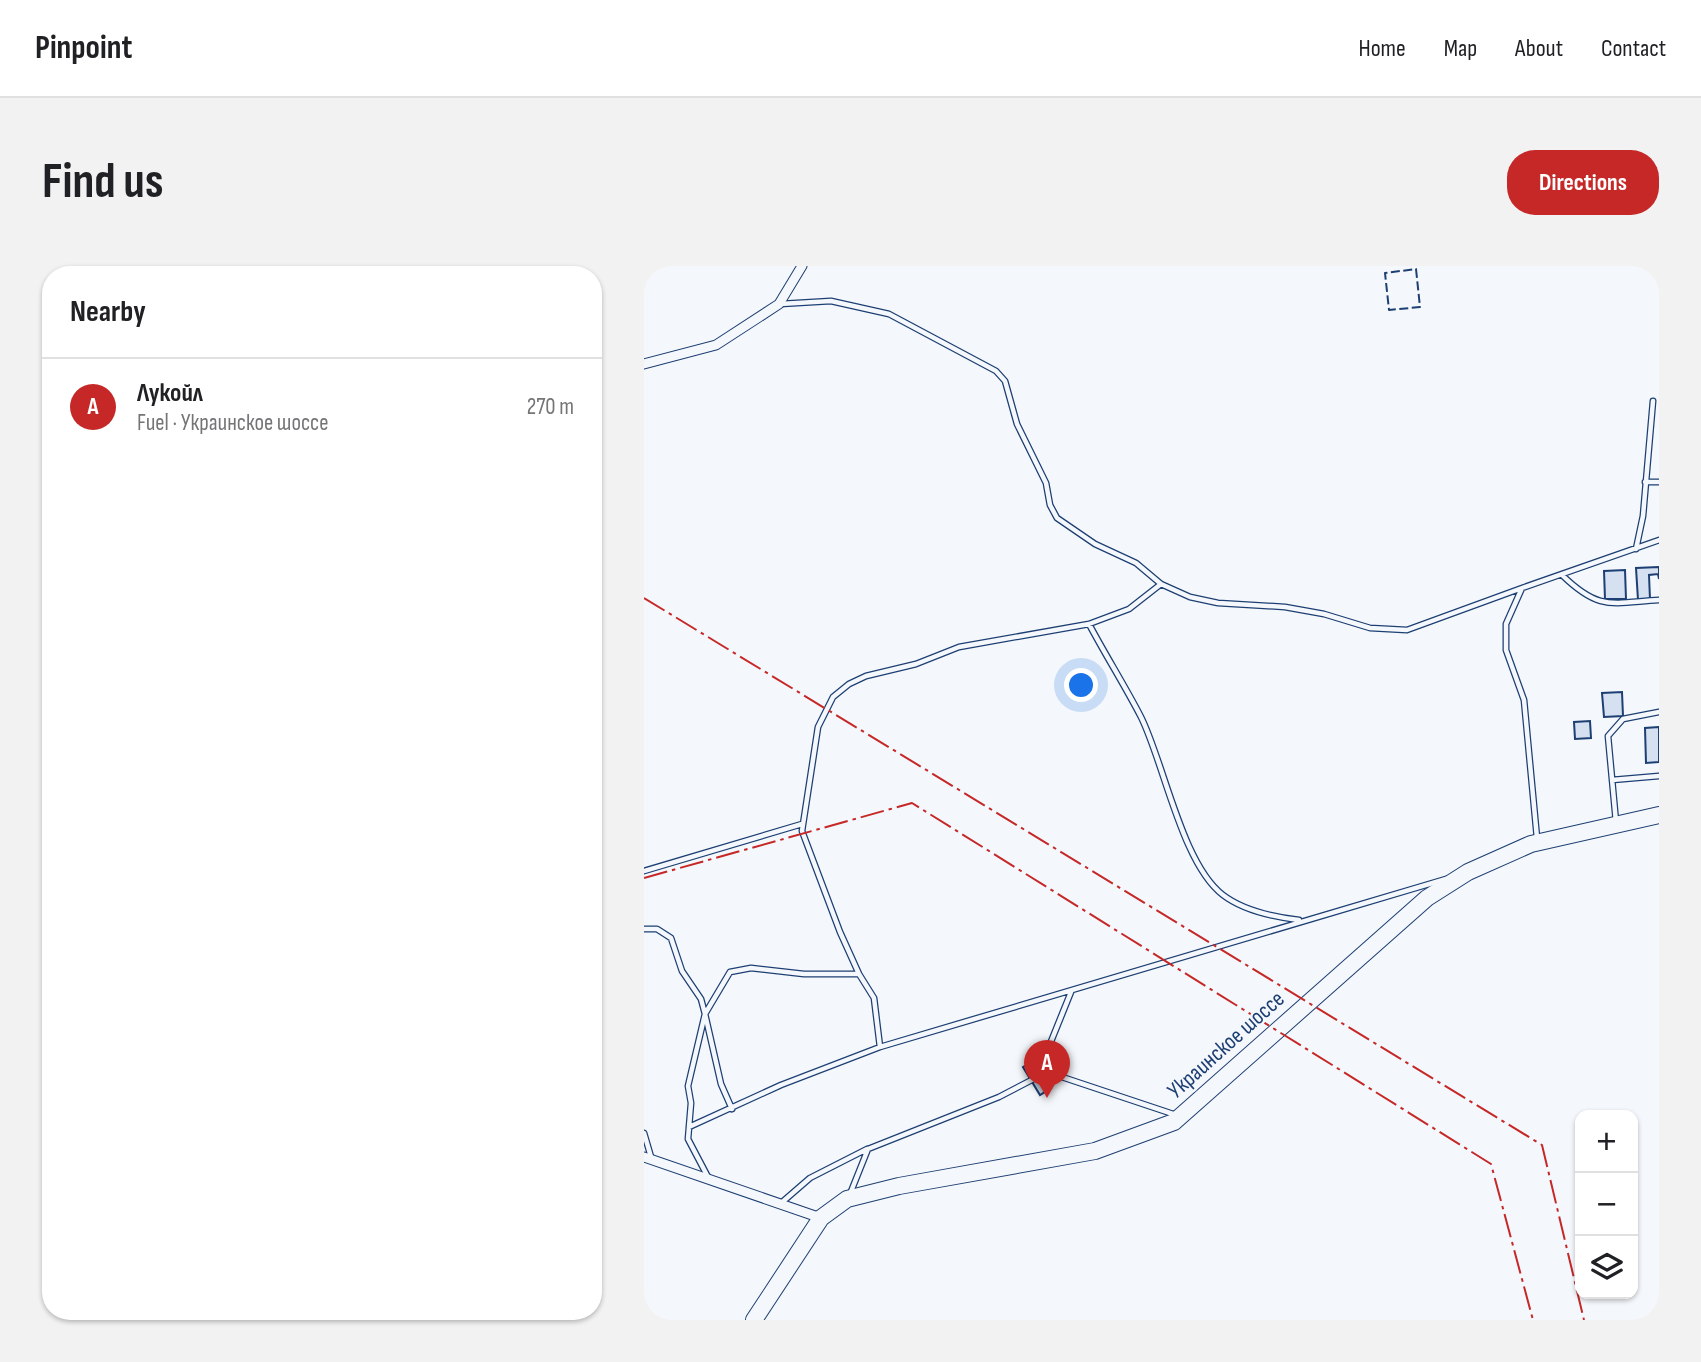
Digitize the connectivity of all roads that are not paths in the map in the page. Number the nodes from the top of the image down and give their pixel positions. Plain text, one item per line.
1 (802, 266) edge
2 (779, 304) junction
3 (644, 364) edge
4 (1653, 401) dead end
5 (1645, 482) junction
6 (1659, 482) edge
7 (1659, 540) edge
8 (1636, 550) junction
9 (1562, 575) junction
10 (1161, 584) junction
11 (1522, 588) junction
12 (1659, 600) edge
13 (1089, 624) junction
14 (1659, 712) edge
15 (1659, 776) edge
16 (1612, 780) junction
17 (1659, 815) edge
18 (1616, 823) junction
19 (802, 824) junction
20 (1538, 843) junction
21 (644, 871) edge
22 (1468, 872) junction
23 (1303, 920) junction
24 (644, 929) edge
25 (859, 974) junction
26 (1072, 991) junction
27 (705, 1013) junction
28 (880, 1047) junction
29 (1047, 1072) junction
30 (732, 1109) junction
31 (1180, 1116) junction
32 (690, 1127) junction
33 (644, 1133) edge
34 (868, 1149) junction
35 (648, 1157) edge
36 (710, 1180) junction
37 (847, 1199) junction
38 (780, 1205) junction
39 (821, 1218) junction
40 (754, 1320) edge

1 - 2 street
2 - 3 street
2 - 10 lane
4 - 5 lane
5 - 6 lane
5 - 8 lane
7 - 8 lane
8 - 9 lane
9 - 11 lane
9 - 12 lane
10 - 11 lane
10 - 13 lane
11 - 20 lane
13 - 19 lane
13 - 23 lane
14 - 16 lane
15 - 16 lane
16 - 18 lane
17 - 18 highway, Украинское шоссе
18 - 20 highway, Украинское шоссе
19 - 21 lane
19 - 25 lane
20 - 22 highway, Украинское шоссе
22 - 23 lane
22 - 31 highway, Украинское шоссе
23 - 26 lane
24 - 27 lane
25 - 27 lane
25 - 28 lane
26 - 28 lane
26 - 29 lane
27 - 30 lane
27 - 32 lane
28 - 30 lane
29 - 31 lane
29 - 34 lane
30 - 32 lane
31 - 37 highway, Украинское шоссе
32 - 36 lane
33 - 35 lane
34 - 37 lane
34 - 38 lane
35 - 36 street
36 - 38 street
37 - 39 highway, Украинское шоссе
38 - 39 street
39 - 40 highway, Украинское шоссе

